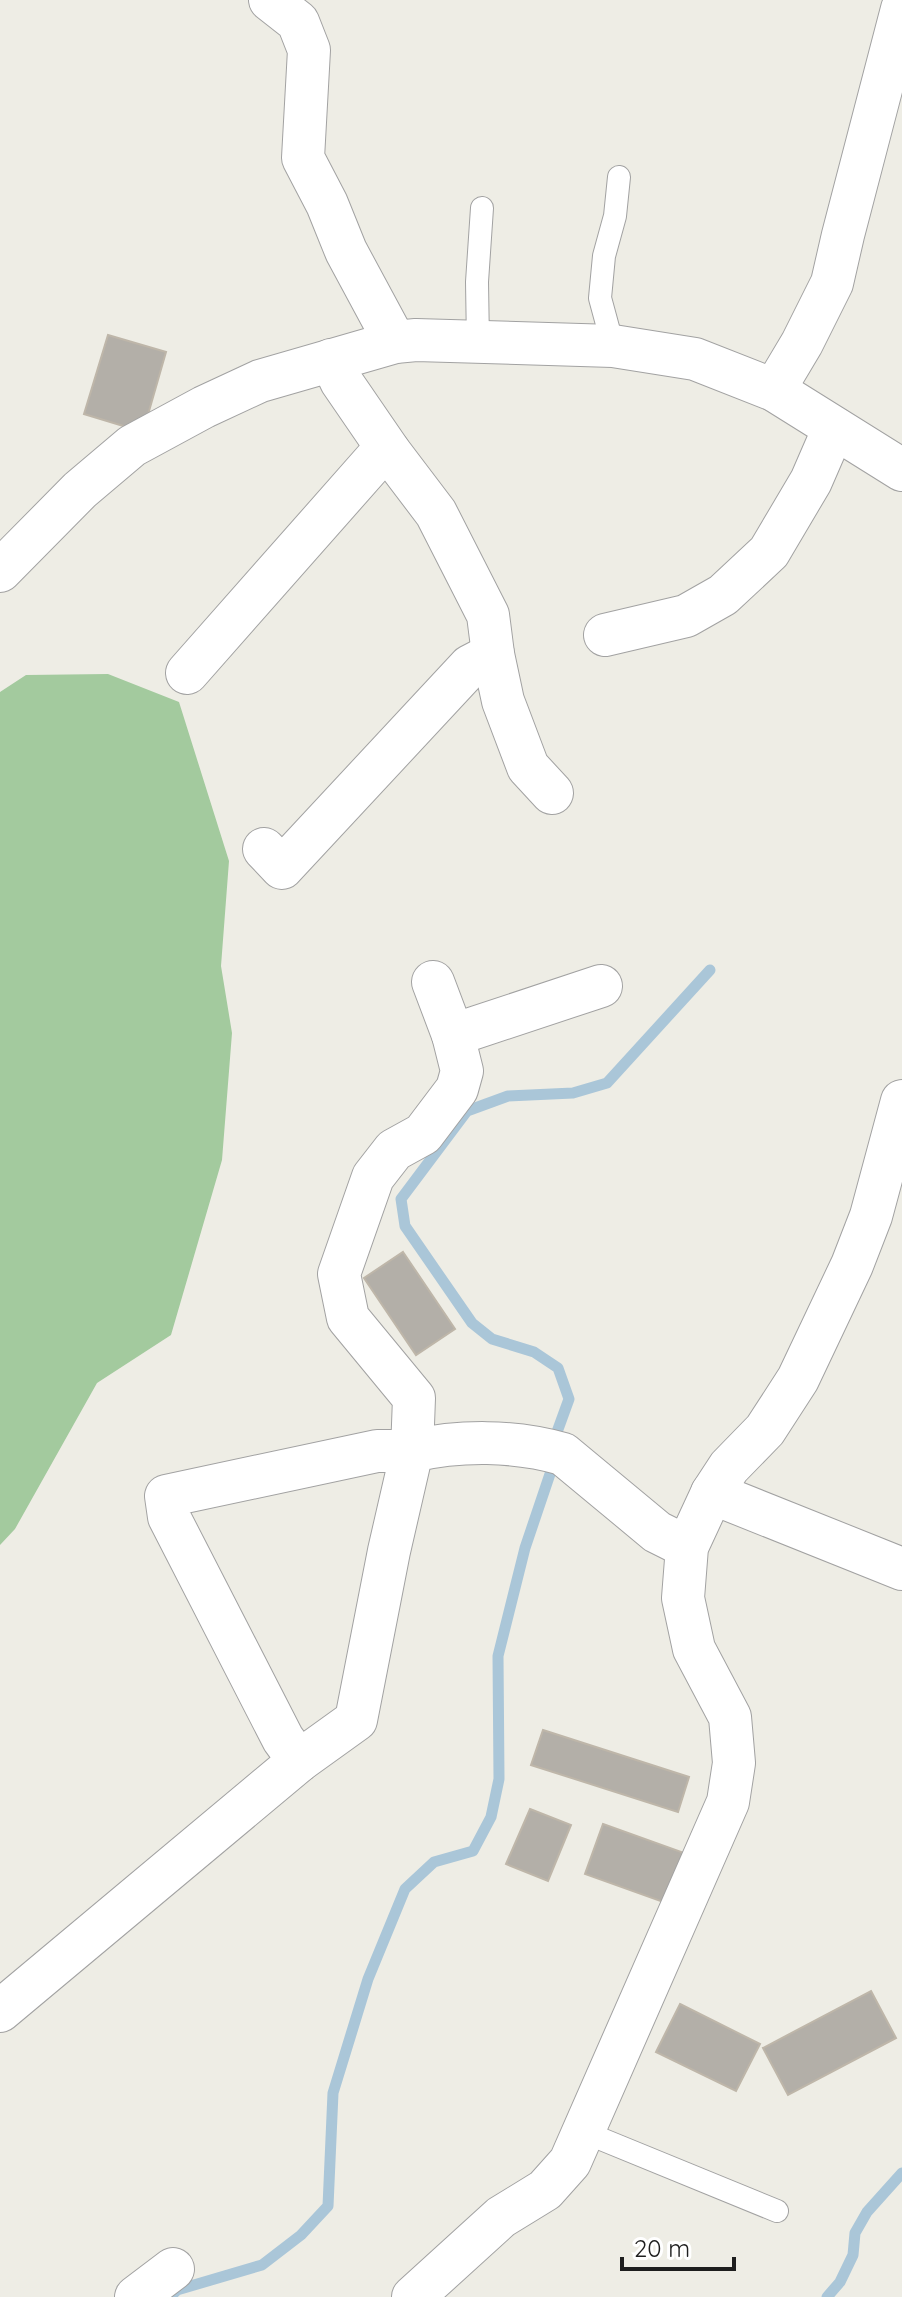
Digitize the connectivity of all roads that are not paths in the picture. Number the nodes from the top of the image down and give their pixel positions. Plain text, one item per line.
1 (270, 0) edge
2 (902, 9) edge
3 (619, 177) dead end
4 (482, 208) dead end
5 (395, 342) junction
6 (478, 343) junction
7 (613, 346) junction
8 (331, 360) junction
9 (774, 390) junction
10 (834, 428) junction
11 (389, 451) junction
12 (902, 470) edge
13 (0, 571) edge
14 (605, 635) dead end
15 (493, 654) junction
16 (187, 673) dead end
17 (552, 793) dead end
18 (264, 849) dead end
19 (433, 982) dead end
20 (601, 986) dead end
21 (453, 1035) junction
22 (902, 1101) edge
23 (412, 1451) junction
24 (712, 1493) junction
25 (687, 1547) junction
26 (902, 1569) edge
27 (299, 1761) junction
28 (0, 2011) edge
29 (584, 2132) junction
30 (777, 2211) dead end
31 (173, 2269) dead end
32 (136, 2297) edge
33 (413, 2297) edge

1 - 5 street
2 - 9 street
3 - 7 lane
4 - 6 lane
5 - 6 street
5 - 8 street
6 - 7 street
7 - 9 street
8 - 11 street
8 - 13 street
9 - 10 street
10 - 12 street
10 - 14 street
11 - 15 street
11 - 16 street
15 - 17 street
15 - 18 street
19 - 21 street
20 - 21 street
21 - 23 street
22 - 24 street
23 - 25 street
23 - 27 street
23 - 27 street
24 - 25 street
24 - 26 street
25 - 29 street
27 - 28 street
29 - 30 lane
29 - 33 street
31 - 32 street

